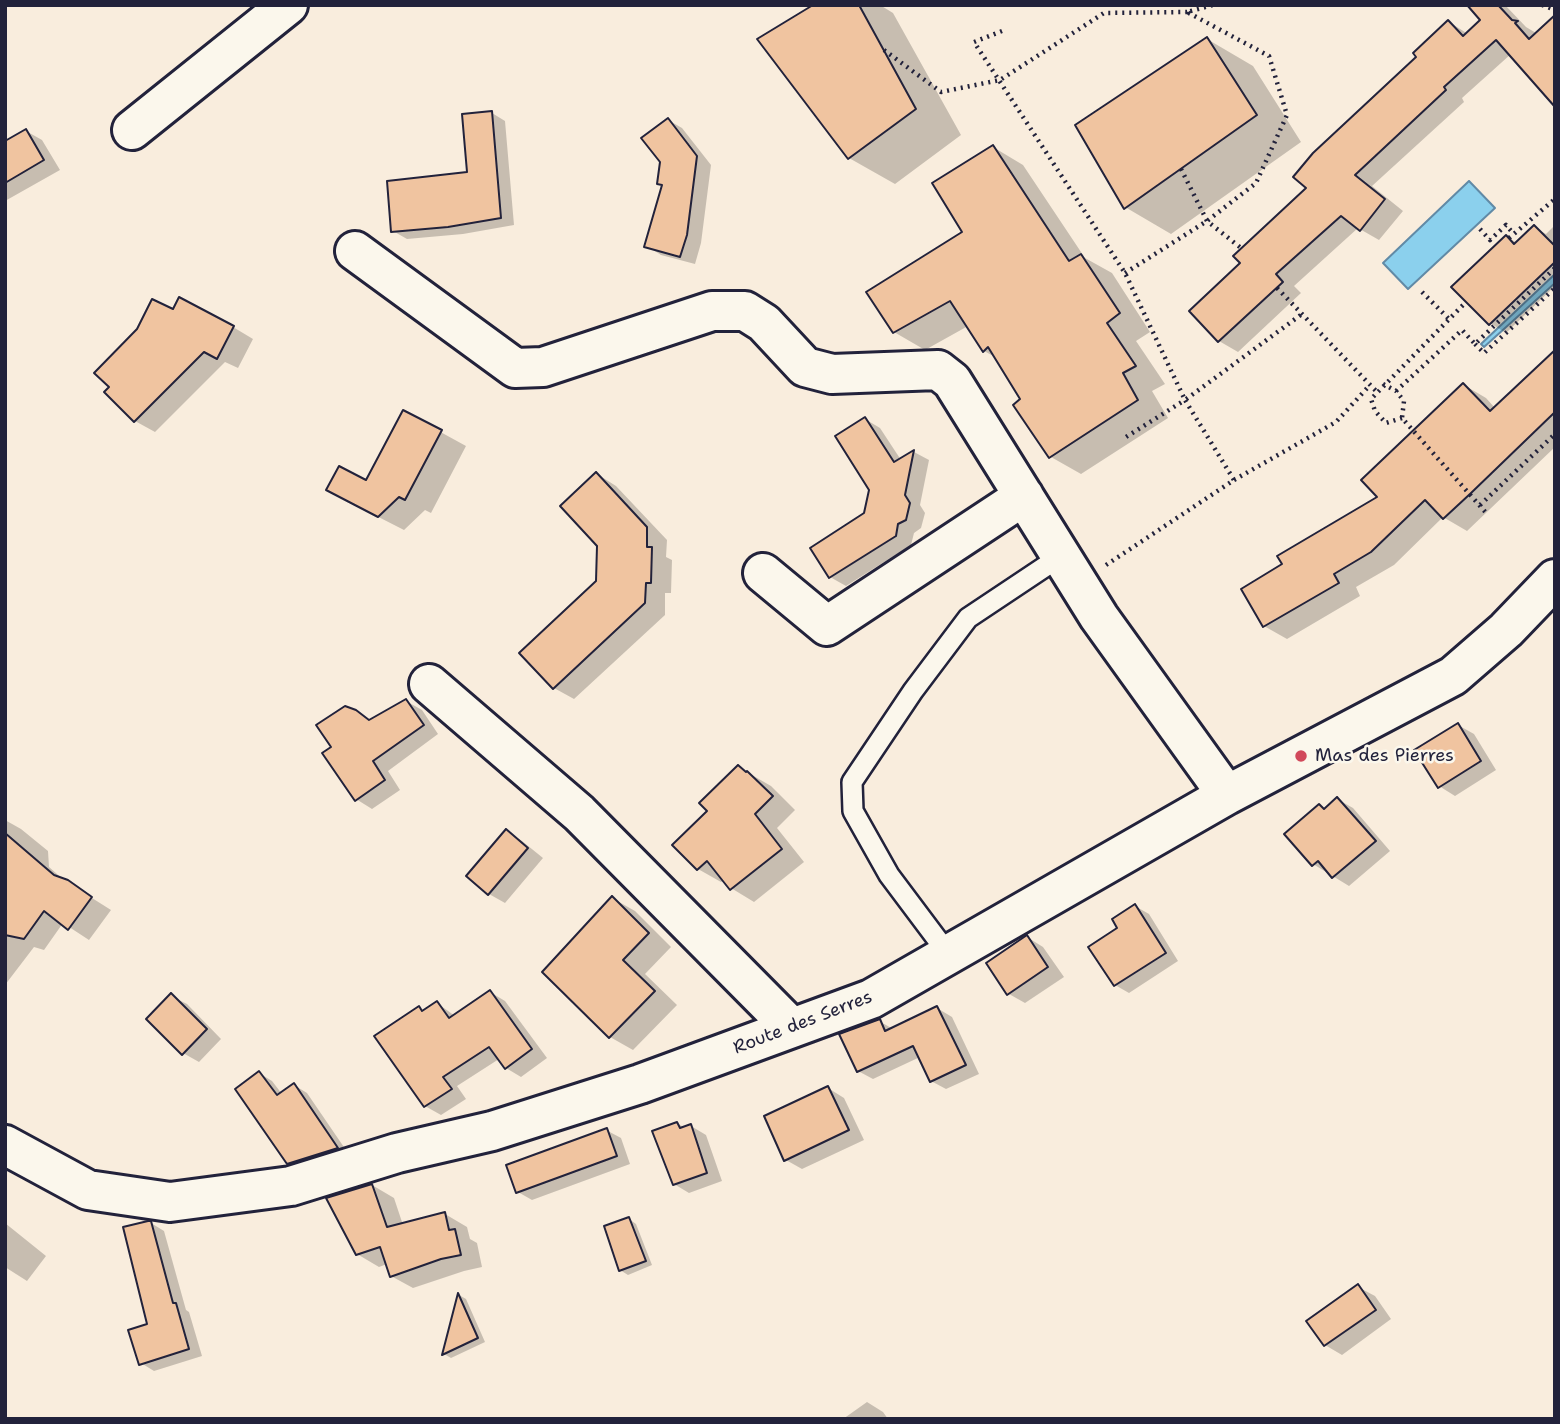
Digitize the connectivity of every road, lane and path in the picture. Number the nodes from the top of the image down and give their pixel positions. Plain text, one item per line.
1 (288, 5) edge
2 (1186, 5) edge
3 (1213, 5) edge
4 (1542, 5) edge
5 (1555, 10) edge
6 (1187, 12) junction
7 (1002, 31) dead end
8 (884, 50) dead end
9 (1000, 80) junction
10 (132, 130) dead end
11 (1181, 169) dead end
12 (1555, 200) edge
13 (1207, 221) junction
14 (1480, 229) dead end
15 (1241, 248) dead end
16 (355, 251) dead end
17 (1555, 268) edge
18 (1125, 273) junction
19 (1277, 288) dead end
20 (1555, 288) edge
21 (1422, 292) dead end
22 (1466, 302) dead end
23 (1302, 314) junction
24 (1449, 319) junction
25 (1475, 344) junction
26 (1383, 384) junction
27 (1370, 385) junction
28 (1396, 391) junction
29 (1377, 392) junction
30 (1185, 400) junction
31 (1402, 418) junction
32 (1555, 434) edge
33 (1126, 437) dead end
34 (1234, 480) junction
35 (1024, 496) junction
36 (1480, 505) junction
37 (1488, 515) dead end
38 (1079, 570) junction
39 (763, 573) dead end
40 (1555, 579) edge
41 (429, 684) dead end
42 (1227, 795) junction
43 (949, 955) junction
44 (792, 1028) junction
45 (5, 1145) edge

1 - 10 street
2 - 6 path
3 - 6 path
4 - 5 path
6 - 9 path
6 - 13 path
7 - 9 path
8 - 9 path
9 - 18 path
11 - 13 path
12 - 14 path
13 - 15 path
13 - 18 path
16 - 35 street
17 - 25 path
18 - 30 path
19 - 23 path
20 - 25 path
21 - 24 path
22 - 24 path
23 - 27 path
23 - 30 path
24 - 26 path
25 - 28 path
26 - 28 path
26 - 29 path
27 - 29 path
27 - 34 path
28 - 31 path
29 - 31 path
30 - 33 path
30 - 34 path
31 - 36 path
32 - 36 path
34 - 38 path
35 - 38 street
35 - 39 street
36 - 37 path
38 - 42 street
38 - 43 lane
40 - 42 street, Route des Serres
41 - 44 street
42 - 43 street, Route des Serres
43 - 44 street, Route des Serres
44 - 45 street, Route des Serres

